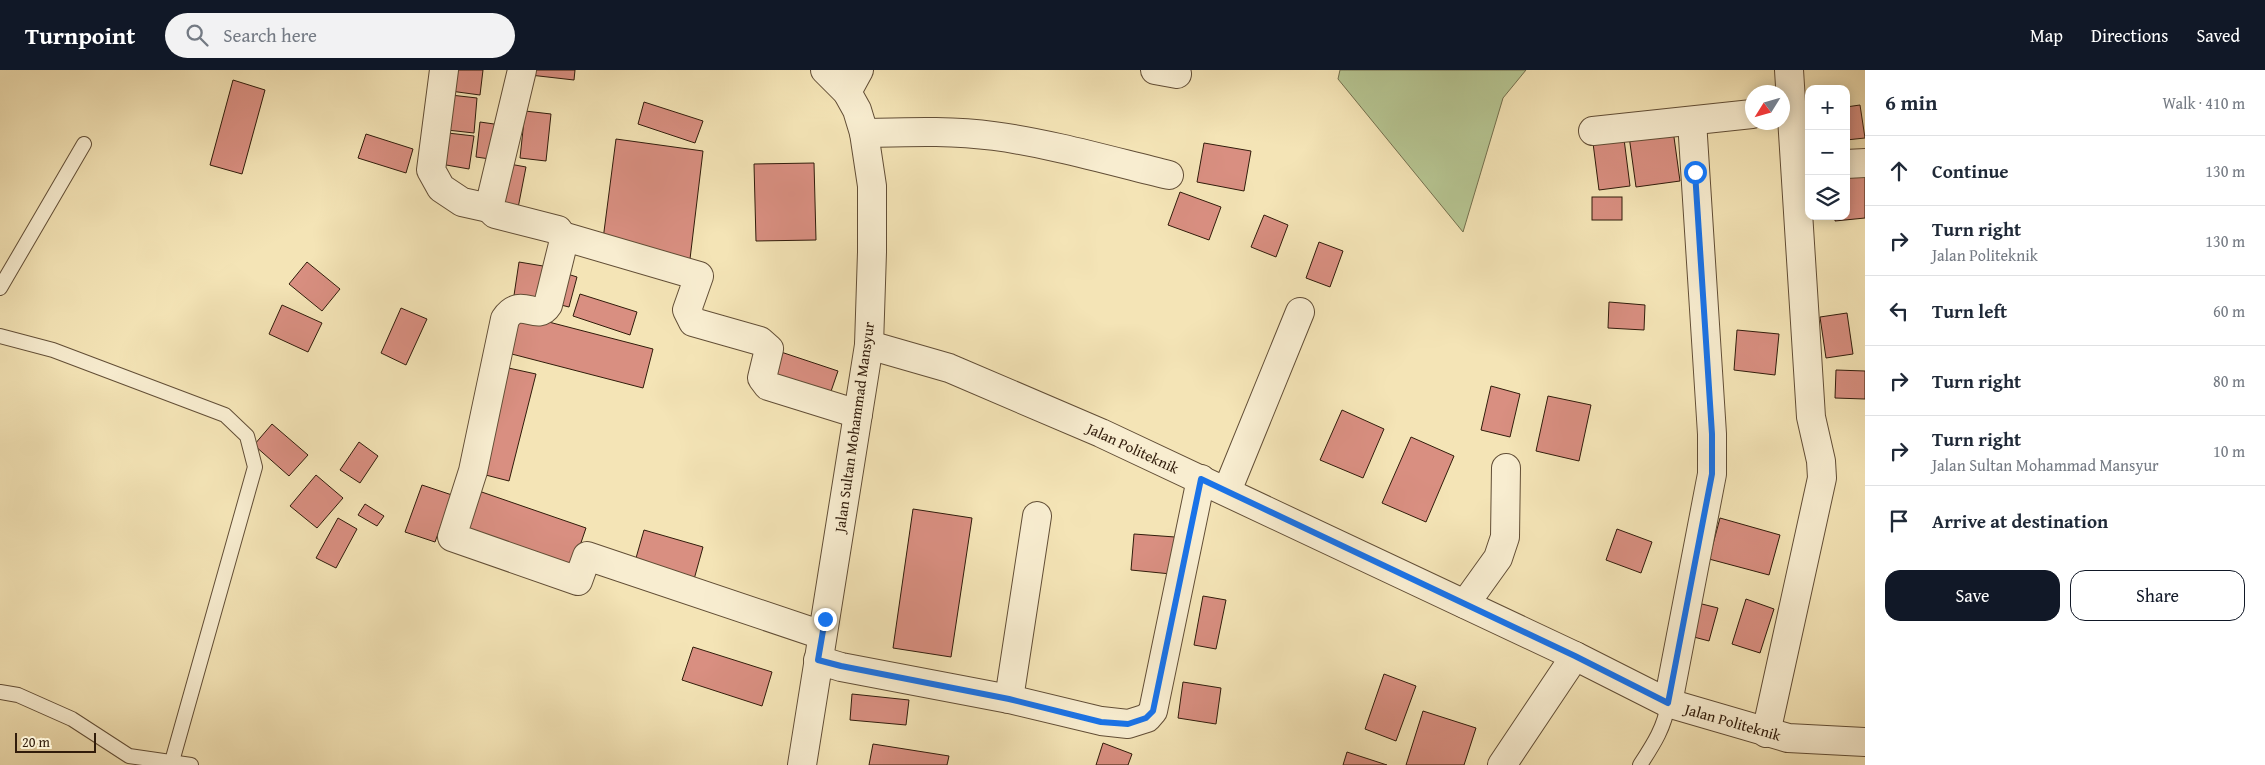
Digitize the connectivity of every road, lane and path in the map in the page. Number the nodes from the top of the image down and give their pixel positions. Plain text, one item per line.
1 (444, 70) edge
2 (522, 70) edge
3 (825, 70) edge
4 (1789, 70) edge
5 (853, 81) edge
6 (1788, 85) edge
7 (1745, 115) edge
8 (1692, 121) junction
9 (1790, 122) edge
10 (1592, 131) dead end
11 (864, 133) junction
12 (84, 144) dead end
13 (1865, 163) edge
14 (1850, 164) edge
15 (1802, 168) edge
16 (1169, 175) dead end
17 (489, 208) junction
18 (562, 236) junction
19 (0, 288) edge
20 (1300, 312) dead end
21 (0, 336) edge
22 (869, 345) junction
23 (858, 414) junction
24 (1506, 468) dead end
25 (1201, 479) junction
26 (1227, 491) junction
27 (1037, 516) dead end
28 (1465, 604) junction
29 (820, 648) junction
30 (1575, 656) junction
31 (0, 692) edge
32 (1009, 699) junction
33 (1668, 703) junction
34 (1766, 733) junction
35 (1865, 742) edge
36 (171, 764) edge
37 (191, 765) edge
38 (802, 765) edge
39 (1502, 765) edge
40 (1640, 765) edge

1 - 17 street
2 - 17 street
3 - 5 street, Jalan Sultan Mohammad Mansyur
4 - 6 street
5 - 11 street, Jalan Sultan Mohammad Mansyur
7 - 8 street
8 - 10 street
8 - 33 street
9 - 15 street
11 - 16 street
11 - 22 street, Jalan Sultan Mohammad Mansyur
12 - 19 lane
13 - 14 street
15 - 34 street
17 - 18 street
18 - 23 street
18 - 29 street
20 - 26 street
21 - 36 lane
22 - 23 street, Jalan Sultan Mohammad Mansyur
22 - 25 street, Jalan Politeknik
23 - 29 street, Jalan Sultan Mohammad Mansyur
24 - 28 street
25 - 26 street, Jalan Politeknik
25 - 32 street
26 - 28 street, Jalan Politeknik
27 - 32 street
28 - 30 street, Jalan Politeknik
29 - 32 street
29 - 38 street, Jalan Sultan Mohammad Mansyur
30 - 33 street, Jalan Politeknik
30 - 39 street
31 - 36 lane
33 - 34 street, Jalan Politeknik
33 - 40 lane
34 - 35 street, Jalan Politeknik
36 - 37 lane

